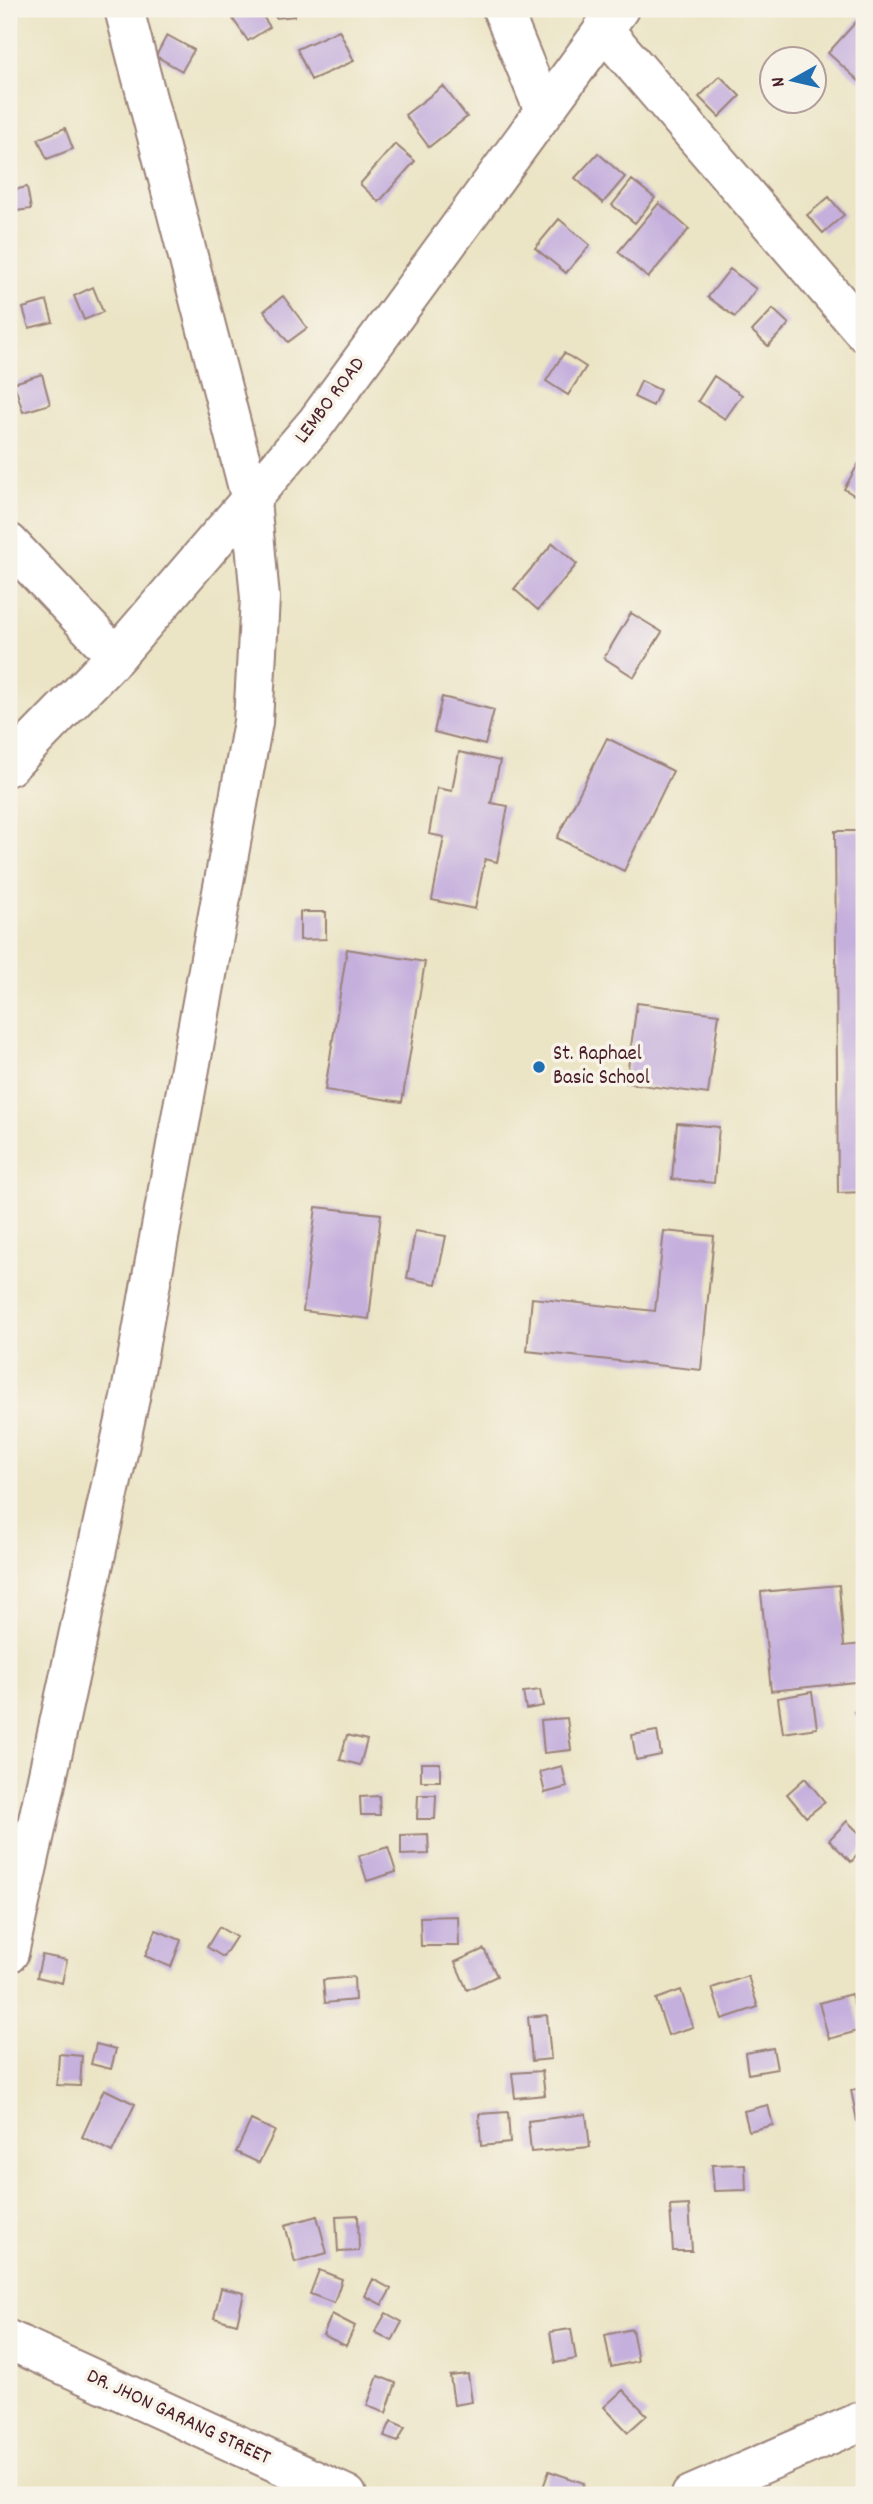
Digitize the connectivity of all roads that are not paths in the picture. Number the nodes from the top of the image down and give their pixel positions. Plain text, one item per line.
1 (124, 9) edge
2 (502, 9) edge
3 (611, 19) edge
4 (544, 111) junction
5 (864, 332) edge
6 (251, 500) junction
7 (9, 544) edge
8 (116, 656) junction
9 (9, 766) edge
10 (9, 1953) edge
11 (9, 2340) edge
12 (864, 2420) edge
13 (347, 2495) edge
14 (691, 2495) edge

1 - 6 street
2 - 4 street
3 - 4 street, LEMBO ROAD
3 - 5 street
4 - 6 street, LEMBO ROAD
6 - 8 street, LEMBO ROAD
6 - 10 street
7 - 8 street
8 - 9 street, LEMBO ROAD
11 - 13 street, DR. JHON GARANG STREET
12 - 14 street

